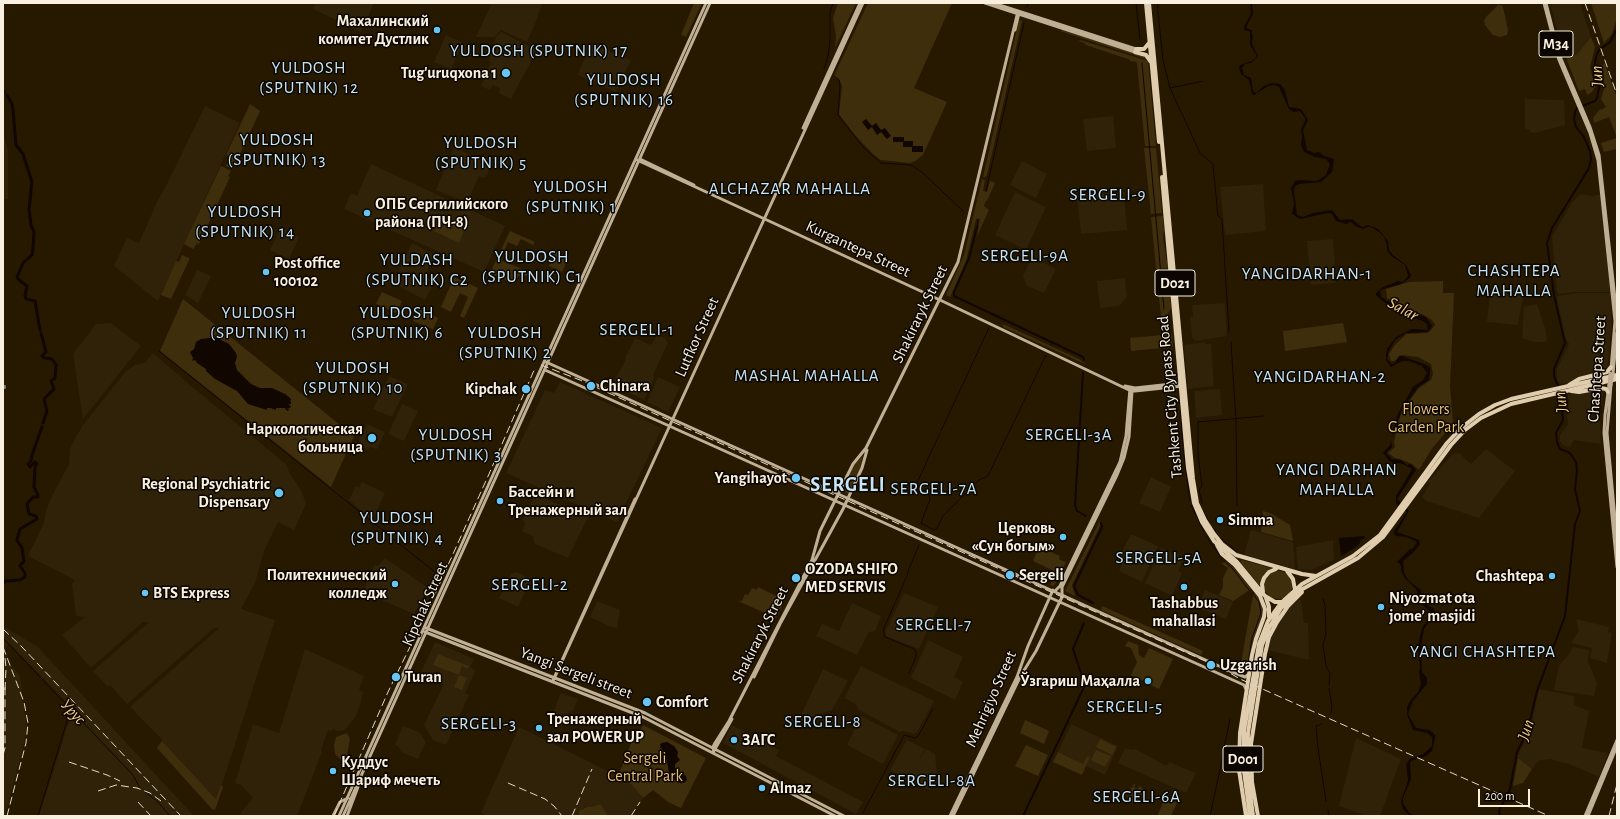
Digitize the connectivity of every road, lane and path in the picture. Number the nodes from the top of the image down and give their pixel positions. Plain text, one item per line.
1 (706, 3) edge
2 (710, 3) edge
3 (862, 3) edge
4 (985, 3) edge
5 (993, 3) edge
6 (1146, 3) edge
7 (1149, 3) edge
8 (1545, 3) edge
9 (1018, 12) junction
10 (696, 31) junction
11 (1149, 38) junction
12 (1136, 50) junction
13 (1152, 66) junction
14 (638, 160) junction
15 (763, 218) junction
16 (1169, 238) junction
17 (1608, 241) junction
18 (941, 300) junction
19 (1617, 317) edge
20 (1617, 333) edge
21 (546, 362) junction
22 (1611, 367) junction
23 (543, 369) junction
24 (1613, 374) edge
25 (1617, 379) edge
26 (1182, 385) junction
27 (1610, 386) junction
28 (1568, 388) junction
29 (1601, 388) junction
30 (1130, 389) junction
31 (1608, 392) junction
32 (620, 395) junction
33 (617, 402) junction
34 (658, 412) junction
35 (672, 419) junction
36 (655, 420) junction
37 (686, 425) junction
38 (669, 426) junction
39 (683, 432) junction
40 (772, 463) junction
41 (1608, 464) junction
42 (1190, 468) junction
43 (768, 471) junction
44 (838, 494) junction
45 (485, 497) junction
46 (848, 498) junction
47 (835, 500) junction
48 (845, 505) junction
49 (895, 519) junction
50 (891, 525) junction
51 (1386, 531) junction
52 (1617, 540) edge
53 (1214, 541) junction
54 (974, 555) junction
55 (1240, 557) junction
56 (971, 561) junction
57 (1236, 561) junction
58 (1617, 567) edge
59 (1281, 569) junction
60 (1316, 576) junction
61 (1315, 581) junction
62 (444, 588) junction
63 (1294, 590) junction
64 (1054, 591) junction
65 (1062, 595) junction
66 (1265, 596) junction
67 (1292, 596) junction
68 (1049, 598) junction
69 (1060, 602) junction
70 (1286, 602) junction
71 (1281, 603) junction
72 (1085, 605) junction
73 (1082, 612) junction
74 (1268, 621) junction
75 (425, 630) junction
76 (1181, 648) junction
77 (1258, 648) junction
78 (1178, 655) junction
79 (1252, 655) junction
80 (408, 669) junction
81 (1249, 674) junction
82 (1244, 676) junction
83 (554, 679) junction
84 (1242, 684) junction
85 (1247, 691) junction
86 (1256, 706) junction
87 (1251, 712) junction
88 (996, 723) junction
89 (1247, 723) junction
90 (1617, 740) edge
91 (1243, 741) junction
92 (1617, 746) edge
93 (1239, 747) junction
94 (714, 750) junction
95 (1240, 774) junction
96 (362, 778) junction
97 (1245, 780) junction
98 (1252, 782) junction
99 (359, 785) junction
100 (1249, 788) junction
101 (355, 789) junction
102 (801, 796) junction
103 (348, 798) junction
104 (333, 816) edge
105 (339, 816) edge
106 (343, 816) edge
107 (347, 816) edge
108 (835, 816) edge
109 (844, 816) edge
110 (950, 816) edge
111 (953, 816) edge
112 (1246, 816) edge
113 (1250, 816) edge
114 (1253, 816) edge
115 (1258, 816) edge
116 (1586, 816) edge

1 - 10 main road
2 - 10 main road
3 - 15 main road, Lutfkor Street
4 - 9 main road
5 - 9 main road
6 - 7 highway
6 - 11 highway, Tashkent City Bypass Road / D021
7 - 16 highway, Tashkent City Bypass Road / D021
8 - 17 main road, Chashtepa Street / M34
9 - 12 main road
9 - 18 main road, Shakiraryk Street
10 - 14 main road, Kipchak Street
11 - 12 highway
11 - 13 highway, Tashkent City Bypass Road / D021
12 - 13 highway
13 - 16 highway, Tashkent City Bypass Road / D021
14 - 15 main road, Kurgantepa Street
14 - 21 main road, Kipchak Street
15 - 18 main road, Kurgantepa Street
15 - 35 main road, Lutfkor Street
16 - 26 highway, Tashkent City Bypass Road / D021
17 - 19 main road, Chashtepa Street / M34
17 - 22 main road, Chashtepa Street / M34
18 - 30 main road, Kurgantepa Street
18 - 44 main road, Shakiraryk Street
18 - 46 main road, Shakiraryk Street
20 - 24 main road, Chashtepa Street / M34
21 - 23 main road, Kipchak Street
21 - 32 main road
22 - 24 main road, Chashtepa Street / M34
22 - 28 highway
23 - 33 main road
23 - 45 main road, Kipchak Street
24 - 27 main road, Chashtepa Street / M34, bridge
24 - 28 highway
25 - 28 highway
26 - 30 main road
26 - 42 highway, Tashkent City Bypass Road / D021
27 - 29 highway
27 - 31 main road, Chashtepa Street
27 - 41 main road, Chashtepa Street
28 - 29 highway
28 - 51 highway, D001
29 - 31 highway
30 - 64 main road, Mehrigiyo Street
30 - 65 main road, Mehrigiyo Street
31 - 41 main road, Chashtepa Street
32 - 33 main road
32 - 34 main road
33 - 36 main road
34 - 35 main road
34 - 36 main road
35 - 37 main road
35 - 38 main road, Lutfkor Street
36 - 38 main road
37 - 39 main road
37 - 40 main road
38 - 39 main road
38 - 83 main road
39 - 43 main road
40 - 43 main road
40 - 44 main road
41 - 52 main road, Chashtepa Street
41 - 58 main road, Chashtepa Street
42 - 53 highway, Tashkent City Bypass Road / D021
42 - 55 highway, Tashkent City Bypass Road / D021
43 - 47 main road
44 - 46 main road
44 - 47 main road, Shakiraryk Street
45 - 62 main road, Kipchak Street
45 - 62 main road, Kipchak Street
46 - 48 main road, Shakiraryk Street
46 - 49 main road
47 - 48 main road
47 - 94 main road, Shakiraryk Street
48 - 50 main road
48 - 94 main road, Shakiraryk Street
49 - 50 main road
49 - 54 main road
50 - 56 main road
51 - 60 highway, D001
51 - 61 highway, D001
53 - 57 highway, Tashkent City Bypass Road / D021
53 - 79 highway
54 - 56 main road
54 - 64 main road
55 - 57 highway
55 - 59 highway, Tashkent City Bypass Road / D021
56 - 68 main road
57 - 66 highway, Tashkent City Bypass Road / D021
59 - 60 highway, Tashkent City Bypass Road / D021
59 - 63 highway, Tashkent City Bypass Road / D021
59 - 66 highway, Tashkent City Bypass Road / D021
60 - 63 highway, D001
61 - 67 highway, D001
61 - 86 highway
62 - 75 main road, Kipchak Street
63 - 67 highway
63 - 71 highway, D001
64 - 65 main road
64 - 68 main road, Mehrigiyo Street
65 - 69 main road, Mehrigiyo Street
65 - 72 main road
66 - 71 highway, Tashkent City Bypass Road / D021
66 - 74 highway, Tashkent City Bypass Road / D021
67 - 70 highway, D001
68 - 69 main road
68 - 88 main road, Mehrigiyo Street
69 - 73 main road
69 - 88 main road, Mehrigiyo Street
70 - 71 highway
70 - 87 highway, D001
71 - 74 highway, D001
72 - 73 main road
72 - 76 main road
73 - 78 main road
74 - 77 highway, D001
75 - 80 main road, Kipchak Street
75 - 83 main road, Yangi Sergeli street
76 - 78 main road
76 - 82 main road
77 - 79 highway
77 - 89 highway, D001
78 - 84 main road
79 - 81 highway
80 - 96 main road, Kipchak Street
80 - 103 main road, Kipchak Street
81 - 82 main road
81 - 85 highway
82 - 84 main road
83 - 94 main road, Yangi Sergeli street
84 - 85 main road
85 - 93 highway
86 - 87 highway
86 - 98 highway
87 - 89 highway, D001
88 - 110 main road, Mehrigiyo Street
88 - 111 main road, Mehrigiyo Street
89 - 91 highway, D001
89 - 100 highway, D001
90 - 116 main road
91 - 93 highway
91 - 97 highway, D001
92 - 116 main road
93 - 95 highway
94 - 102 main road, Yangi Sergeli street
95 - 97 highway
95 - 112 highway
96 - 99 main road, Kipchak Street
96 - 101 main road, Kipchak Street
97 - 113 highway, D001
98 - 100 highway
98 - 115 highway
99 - 101 main road
99 - 107 main road, Kipchak Street
100 - 114 highway, D001
101 - 106 main road, Kipchak Street
102 - 108 main road, Yangi Sergeli street
102 - 109 main road, Yangi Sergeli street
103 - 104 main road
103 - 105 main road, Kipchak Street

